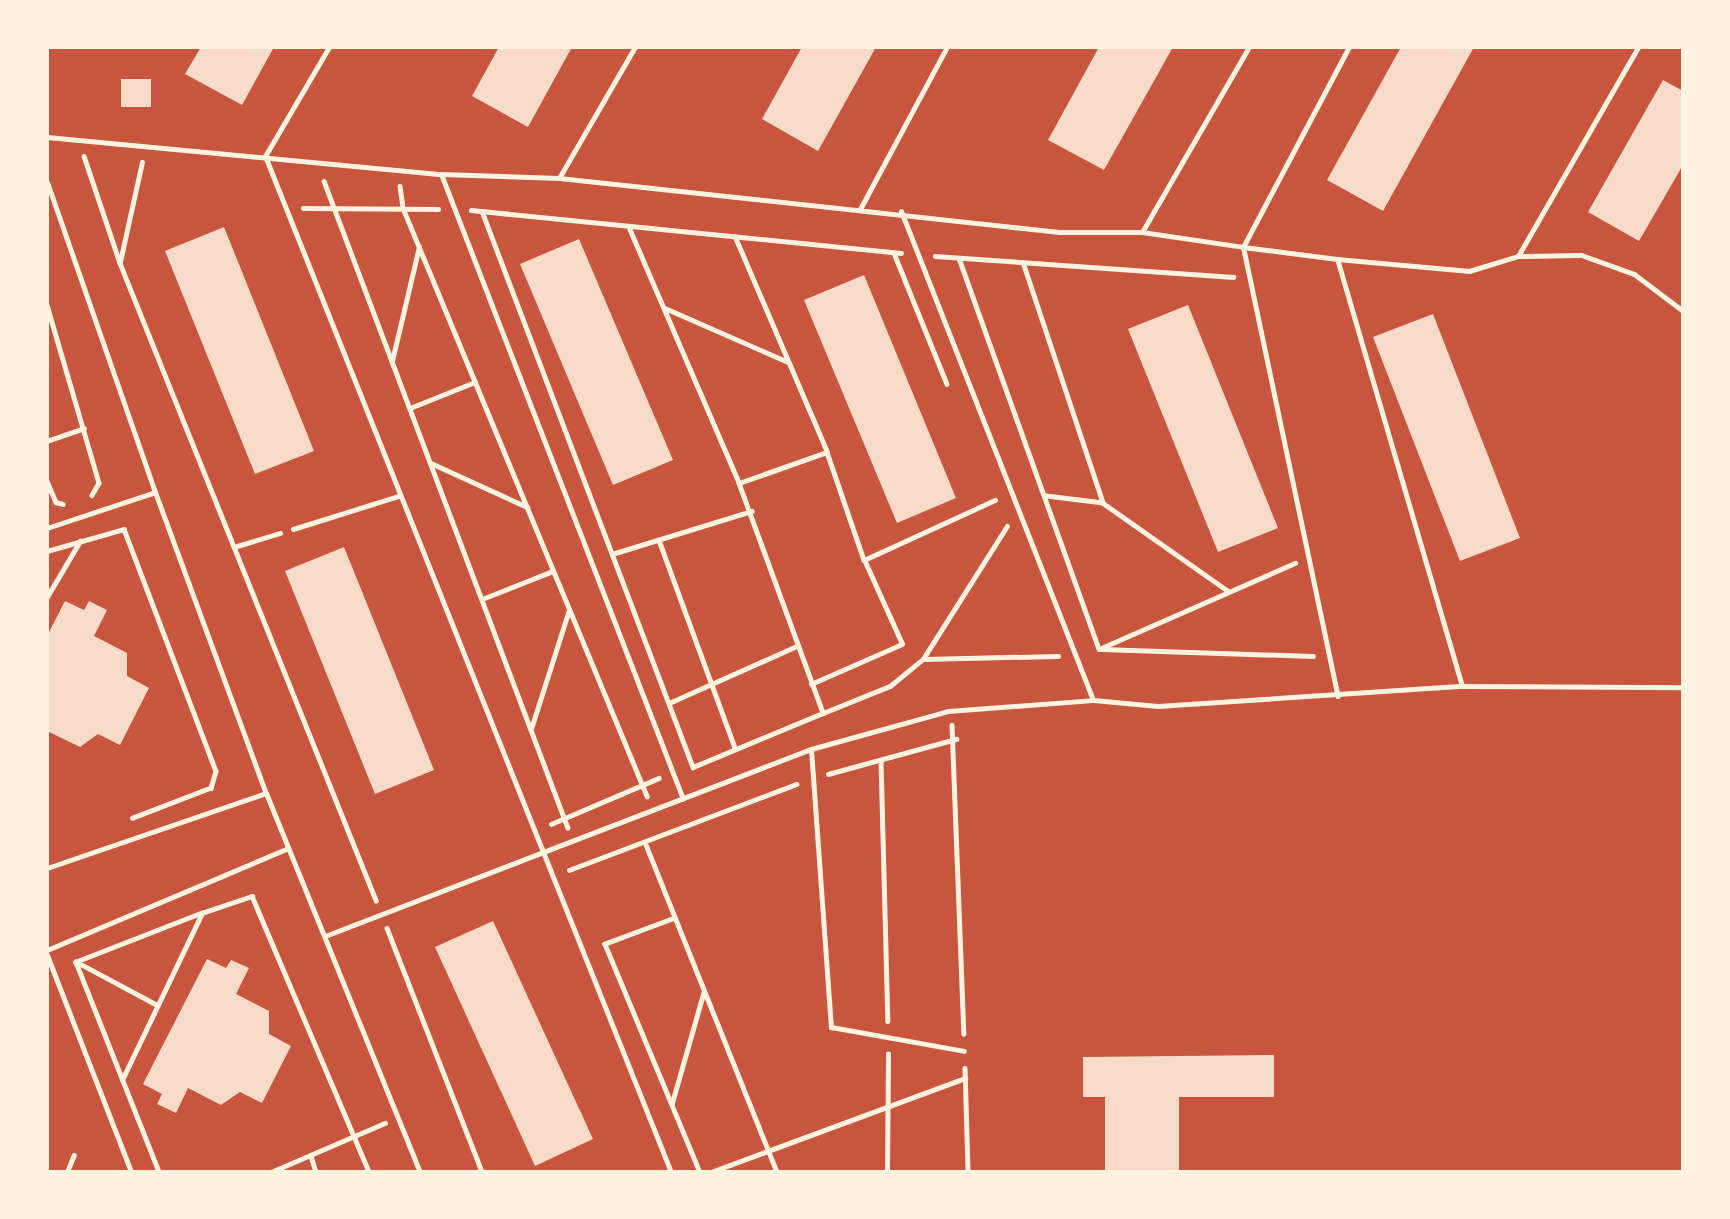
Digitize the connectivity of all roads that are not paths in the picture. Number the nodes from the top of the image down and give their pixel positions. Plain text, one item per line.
1 (329, 47) edge
2 (635, 47) edge
3 (947, 47) edge
4 (1249, 47) edge
5 (1349, 47) edge
6 (1638, 47) edge
7 (47, 136) edge
8 (265, 156) junction
9 (440, 174) junction
10 (559, 178) junction
11 (47, 182) edge
12 (860, 209) junction
13 (901, 211) junction
14 (1142, 232) junction
15 (1243, 247) junction
16 (1518, 256) junction
17 (1337, 258) junction
18 (1683, 311) edge
19 (155, 492) junction
20 (398, 496) junction
21 (47, 528) edge
22 (293, 529) road end
23 (1462, 686) junction
24 (1683, 687) edge
25 (1338, 695) junction
26 (1093, 700) junction
27 (811, 749) junction
28 (266, 793) junction
29 (682, 799) junction
30 (288, 848) junction
31 (540, 851) junction
32 (47, 868) edge
33 (324, 936) junction
34 (47, 953) edge
35 (964, 1051) road end
36 (131, 1172) edge
37 (420, 1172) edge
38 (671, 1172) edge

1 - 8 lane
2 - 10 lane
3 - 12 lane
4 - 14 lane
5 - 15 lane
6 - 16 lane
7 - 8 lane
8 - 9 lane
8 - 20 lane
9 - 10 lane
9 - 29 lane
10 - 12 lane
11 - 19 lane
12 - 13 lane
13 - 14 lane
13 - 26 lane
14 - 15 lane
15 - 17 lane
15 - 25 lane
16 - 17 lane
16 - 18 lane
17 - 23 lane
19 - 21 lane
19 - 28 lane
20 - 22 lane
20 - 31 lane
23 - 24 lane
23 - 25 lane
25 - 26 lane
26 - 27 lane
27 - 29 lane
27 - 35 lane
28 - 30 lane
28 - 32 lane
29 - 31 lane
30 - 33 lane
30 - 34 lane
31 - 33 lane
31 - 38 lane
33 - 37 lane
34 - 36 lane

